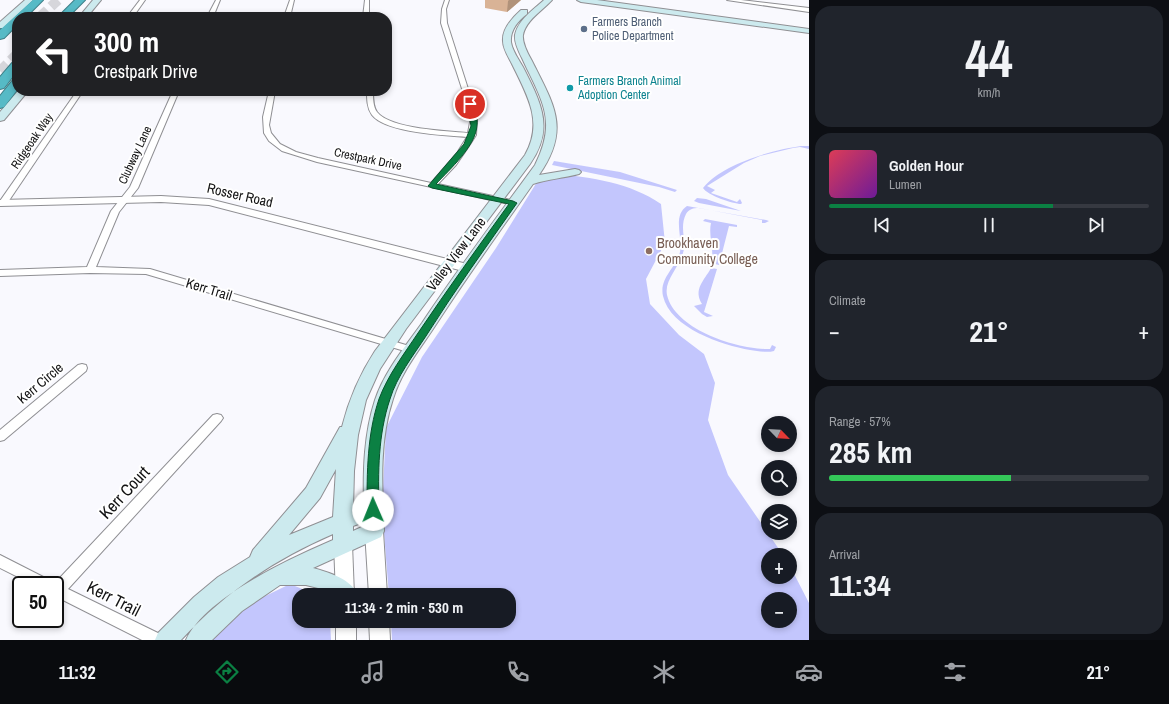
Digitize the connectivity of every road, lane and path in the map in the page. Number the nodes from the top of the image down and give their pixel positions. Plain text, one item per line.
1 (29, 0) edge
2 (38, 0) edge
3 (46, 0) edge
4 (80, 0) edge
5 (97, 0) edge
6 (143, 0) edge
7 (218, 0) edge
8 (292, 0) edge
9 (367, 0) edge
10 (446, 0) edge
11 (537, 0) edge
12 (548, 0) edge
13 (581, 0) edge
14 (611, 0) edge
15 (730, 0) edge
16 (809, 10) edge
17 (16, 12) edge
18 (25, 12) edge
19 (35, 12) edge
20 (68, 12) edge
21 (87, 12) edge
22 (134, 12) edge
23 (212, 12) edge
24 (288, 12) edge
25 (365, 12) edge
26 (12, 15) edge
27 (518, 17) junction
28 (528, 18) junction
29 (12, 25) edge
30 (0, 26) edge
31 (809, 26) edge
32 (809, 31) edge
33 (12, 35) edge
34 (0, 36) edge
35 (507, 36) junction
36 (519, 36) junction
37 (0, 46) edge
38 (12, 70) edge
39 (521, 73) junction
40 (534, 73) junction
41 (0, 85) edge
42 (12, 88) edge
43 (19, 96) edge
44 (77, 96) edge
45 (174, 96) edge
46 (271, 96) edge
47 (370, 96) edge
48 (0, 104) edge
49 (0, 118) edge
50 (472, 135) junction
51 (575, 172) dead end
52 (528, 181) junction
53 (432, 186) junction
54 (124, 200) junction
55 (496, 200) junction
56 (2, 203) edge
57 (513, 203) junction
58 (448, 264) junction
59 (467, 268) junction
60 (90, 270) junction
61 (0, 273) edge
62 (388, 344) junction
63 (412, 350) junction
64 (82, 368) dead end
65 (217, 418) dead end
66 (354, 419) junction
67 (0, 437) edge
68 (373, 510) junction
69 (343, 520) junction
70 (374, 531) junction
71 (343, 544) junction
72 (0, 561) edge
73 (245, 570) junction
74 (30, 576) edge
75 (275, 576) junction
76 (64, 578) edge
77 (337, 588) edge
78 (345, 588) edge
79 (378, 588) edge
80 (64, 593) edge
81 (346, 628) edge
82 (379, 628) edge
83 (157, 640) edge
84 (166, 640) edge
85 (197, 640) edge
86 (346, 640) edge
87 (380, 640) edge

1 - 17 main road
2 - 18 highway
3 - 19 highway
4 - 20 highway
5 - 21 main road
6 - 22 street
7 - 23 street
8 - 24 street
9 - 25 street
10 - 50 street
11 - 27 main road
12 - 28 main road
13 - 32 main road
14 - 31 main road
15 - 16 street
26 - 30 main road
27 - 28 main road
27 - 35 main road
28 - 36 main road
29 - 34 highway
33 - 37 highway
35 - 36 main road
35 - 39 main road, Valley View Lane
36 - 40 main road, Valley View Lane
38 - 41 highway
39 - 40 main road
39 - 55 main road, Valley View Lane
40 - 52 main road, Valley View Lane
42 - 48 highway
43 - 49 main road
44 - 56 street, Ridgeoak Way
45 - 54 street, Clubway Lane
46 - 53 street, Crestpark Drive
47 - 50 street
50 - 53 street
51 - 52 main road
52 - 57 main road, Valley View Lane
53 - 55 street, Crestpark Drive
54 - 56 street, Rosser Road
54 - 58 street, Rosser Road
54 - 60 street, Clubway Lane
55 - 57 street, Crestpark Drive
55 - 58 main road, Valley View Lane
57 - 59 main road, Valley View Lane
58 - 59 street, Rosser Road
58 - 62 main road, Valley View Lane
59 - 63 main road, Valley View Lane
60 - 61 street, Kerr Trail
60 - 62 street, Kerr Trail
62 - 63 street, Kerr Trail
62 - 66 main road, Valley View Lane
63 - 68 main road, Valley View Lane
64 - 67 street, Kerr Circle
65 - 76 street, Kerr Court
66 - 69 main road, Valley View Lane
66 - 73 main road
68 - 69 main road
68 - 70 main road, Valley View Lane
69 - 71 main road, Valley View Lane
69 - 73 main road
70 - 71 main road
70 - 79 street
71 - 75 main road
71 - 78 street
72 - 74 street, Kerr Trail
73 - 84 main road
75 - 77 main road
75 - 85 main road
80 - 83 street, Kerr Trail
81 - 86 street
82 - 87 street

